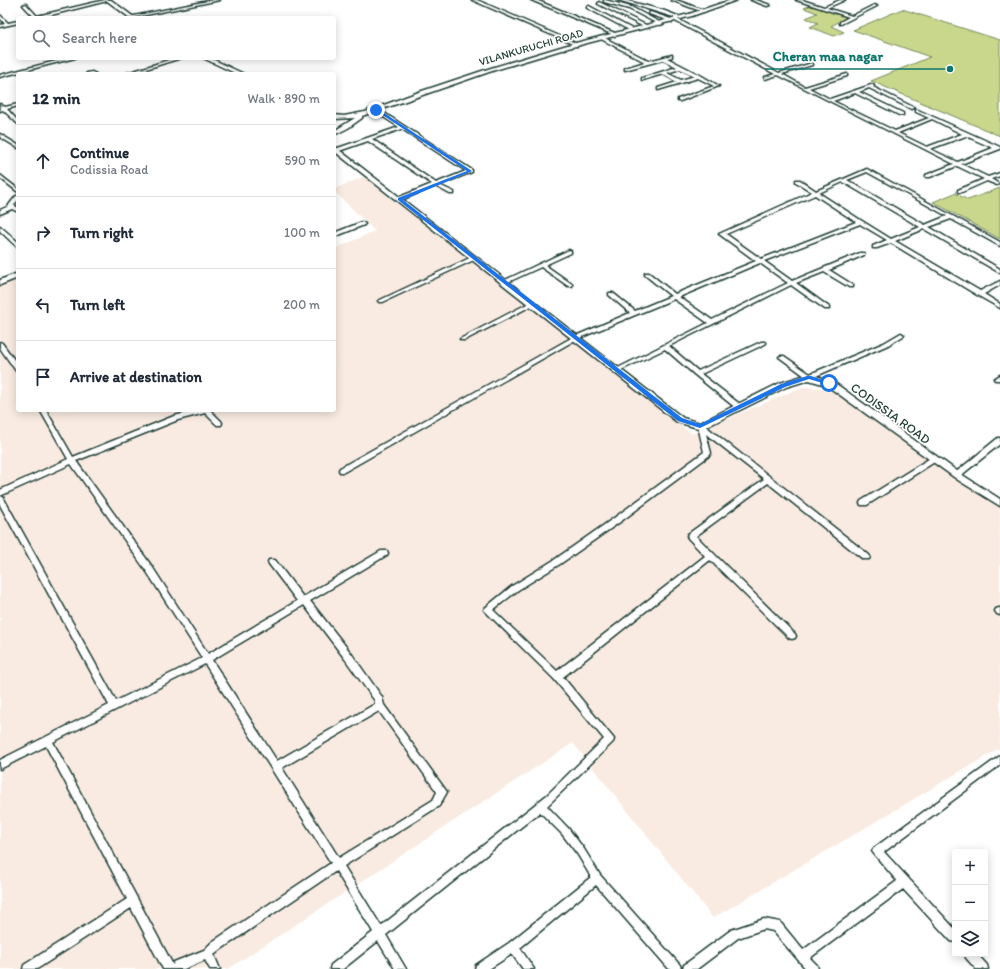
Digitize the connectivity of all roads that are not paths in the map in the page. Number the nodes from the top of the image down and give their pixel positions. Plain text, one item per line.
1 (109, 0) edge
2 (218, 0) edge
3 (474, 0) edge
4 (533, 0) edge
5 (620, 0) edge
6 (673, 0) edge
7 (735, 0) edge
8 (753, 0) edge
9 (801, 0) edge
10 (843, 0) edge
11 (605, 1) edge
12 (599, 3) dead end
13 (25, 5) dead end
14 (768, 5) dead end
15 (875, 6) dead end
16 (588, 7) dead end
17 (630, 8) junction
18 (824, 8) junction
19 (704, 11) junction
20 (0, 16) edge
21 (34, 16) edge
22 (44, 16) edge
23 (131, 16) edge
24 (137, 16) edge
25 (852, 17) junction
26 (681, 18) junction
27 (674, 20) junction
28 (16, 22) edge
29 (841, 22) dead end
30 (7, 24) junction
31 (661, 24) junction
32 (0, 26) edge
33 (647, 27) junction
34 (632, 30) junction
35 (615, 34) junction
36 (602, 38) junction
37 (578, 45) junction
38 (671, 56) dead end
39 (663, 58) junction
40 (65, 60) edge
41 (172, 60) edge
42 (210, 60) edge
43 (648, 62) junction
44 (811, 64) dead end
45 (680, 67) junction
46 (626, 69) dead end
47 (16, 72) edge
48 (16, 72) edge
49 (133, 72) edge
50 (234, 72) edge
51 (663, 72) junction
52 (779, 74) junction
53 (846, 75) dead end
54 (0, 76) edge
55 (699, 76) junction
56 (766, 78) dead end
57 (643, 79) dead end
58 (681, 82) junction
59 (805, 88) junction
60 (659, 89) dead end
61 (856, 92) junction
62 (679, 100) dead end
63 (831, 100) junction
64 (16, 105) edge
65 (1, 108) edge
66 (913, 108) dead end
67 (376, 110) junction
68 (918, 111) dead end
69 (364, 114) junction
70 (901, 114) dead end
71 (336, 117) edge
72 (932, 118) junction
73 (16, 121) edge
74 (404, 127) junction
75 (336, 132) edge
76 (894, 133) junction
77 (966, 134) junction
78 (0, 135) edge
79 (369, 139) junction
80 (16, 146) edge
81 (998, 148) edge
82 (926, 149) junction
83 (336, 151) edge
84 (957, 164) junction
85 (1000, 174) edge
86 (0, 176) edge
87 (928, 176) dead end
88 (843, 180) junction
89 (988, 180) junction
90 (798, 181) dead end
91 (997, 184) dead end
92 (436, 185) junction
93 (16, 189) edge
94 (815, 192) junction
95 (960, 192) dead end
96 (452, 193) dead end
97 (16, 199) edge
98 (399, 199) junction
99 (12, 207) junction
100 (16, 209) edge
101 (0, 212) edge
102 (950, 217) junction
103 (860, 222) junction
104 (362, 224) dead end
105 (925, 227) junction
106 (0, 228) edge
107 (336, 234) edge
108 (891, 241) junction
109 (16, 243) edge
110 (1000, 244) edge
111 (875, 248) dead end
112 (569, 252) dead end
113 (862, 254) dead end
114 (474, 258) junction
115 (760, 261) junction
116 (541, 265) junction
117 (824, 269) junction
118 (1000, 271) edge
119 (647, 274) dead end
120 (16, 276) edge
121 (504, 282) junction
122 (792, 282) junction
123 (0, 283) edge
124 (1000, 284) edge
125 (570, 285) dead end
126 (851, 286) dead end
127 (611, 294) dead end
128 (979, 294) junction
129 (674, 296) junction
130 (381, 301) dead end
131 (531, 304) junction
132 (1000, 306) edge
133 (827, 308) dead end
134 (634, 313) junction
135 (712, 323) junction
136 (901, 335) dead end
137 (575, 338) junction
138 (463, 339) dead end
139 (763, 343) dead end
140 (0, 344) edge
141 (665, 346) junction
142 (782, 357) dead end
143 (16, 367) edge
144 (617, 370) junction
145 (697, 374) junction
146 (809, 377) junction
147 (739, 407) junction
148 (44, 412) edge
149 (198, 412) edge
150 (208, 412) edge
151 (219, 423) dead end
152 (700, 426) junction
153 (1000, 440) edge
154 (934, 459) junction
155 (72, 460) junction
156 (342, 470) dead end
157 (957, 475) junction
158 (769, 479) junction
159 (0, 493) edge
160 (0, 499) edge
161 (864, 503) dead end
162 (1000, 503) edge
163 (384, 553) dead end
164 (710, 556) junction
165 (866, 557) dead end
166 (272, 562) dead end
167 (304, 601) junction
168 (792, 636) dead end
169 (207, 659) junction
170 (557, 676) junction
171 (115, 706) junction
172 (380, 706) junction
173 (48, 741) junction
174 (1000, 760) edge
175 (0, 765) edge
176 (276, 767) junction
177 (540, 806) junction
178 (338, 864) junction
179 (597, 878) junction
180 (904, 882) junction
181 (133, 901) junction
182 (379, 933) junction
183 (952, 934) edge
184 (513, 947) junction
185 (208, 954) junction
186 (802, 957) junction
187 (973, 957) edge
188 (28, 969) edge
189 (169, 969) edge
190 (176, 969) edge
191 (215, 969) edge
192 (335, 969) edge
193 (401, 969) edge
194 (480, 969) edge
195 (530, 969) edge
196 (676, 969) edge
197 (688, 969) edge
198 (813, 969) edge
199 (983, 969) edge

1 - 22 street
1 - 23 street
2 - 24 street
3 - 37 street
4 - 35 street
5 - 26 street
6 - 19 street
7 - 19 street, VILANKURUCHI ROAD
8 - 14 street
9 - 18 street
10 - 18 street
11 - 17 street
12 - 33 street
13 - 21 street
15 - 25 street
16 - 34 street
17 - 27 street
17 - 31 street
18 - 25 street
19 - 26 street, VILANKURUCHI ROAD
20 - 30 street
25 - 29 street
26 - 27 street, VILANKURUCHI ROAD
27 - 31 street, VILANKURUCHI ROAD
27 - 52 street
28 - 30 street
30 - 32 street
31 - 33 street, VILANKURUCHI ROAD
33 - 34 street, VILANKURUCHI ROAD
34 - 35 street, VILANKURUCHI ROAD
35 - 36 street, VILANKURUCHI ROAD
36 - 37 street, VILANKURUCHI ROAD
36 - 43 street
37 - 67 street, VILANKURUCHI ROAD
38 - 39 street
39 - 43 street
39 - 45 street
40 - 47 street
41 - 49 street
42 - 50 street
43 - 46 street
44 - 52 street
45 - 51 street
45 - 55 street
48 - 54 street
51 - 57 street
51 - 58 street
52 - 56 street
52 - 59 street
53 - 59 street
55 - 58 street
55 - 62 street
58 - 60 street
59 - 63 street
61 - 63 street
61 - 66 street
61 - 70 street
63 - 76 street
64 - 65 street
65 - 73 street
67 - 69 street, VILANKURUCHI ROAD
67 - 74 street
68 - 72 street
69 - 71 street, VILANKURUCHI ROAD
69 - 75 street
72 - 76 street
72 - 77 street
74 - 79 street
74 - 92 street
76 - 82 street
77 - 81 street
77 - 82 street
78 - 80 street
79 - 83 street
79 - 92 street
81 - 84 street
82 - 84 street
83 - 98 street
84 - 87 street
84 - 89 street
85 - 89 street
86 - 93 street
88 - 94 street
88 - 102 street
88 - 105 street
89 - 91 street
89 - 95 street
90 - 94 street
92 - 96 street
92 - 98 street
94 - 103 street
94 - 115 street
97 - 99 street
98 - 114 street
99 - 100 street
99 - 101 street
102 - 105 street
102 - 110 street
103 - 108 street
103 - 115 street
104 - 107 street
105 - 108 street
105 - 118 street
106 - 109 street
108 - 111 street
108 - 128 street
112 - 116 street
113 - 117 street
114 - 121 street
114 - 130 street
115 - 122 street
115 - 129 street
116 - 121 street
116 - 125 street
117 - 122 street
117 - 126 street
119 - 129 street
120 - 123 street
121 - 131 street
122 - 133 street
122 - 135 street
124 - 128 street
127 - 134 street
128 - 132 street
129 - 134 street
129 - 135 street
131 - 137 street
131 - 138 street
134 - 137 street
135 - 141 street
136 - 146 street
137 - 144 street
137 - 156 street
139 - 145 street
140 - 143 street
141 - 144 street
141 - 145 street
142 - 146 street
144 - 152 street
145 - 147 street
146 - 147 street
146 - 154 street, CODISSIA ROAD
147 - 152 street
148 - 155 street
149 - 155 street
150 - 151 street
152 - 158 street
152 - 170 street
153 - 157 street
154 - 157 street, CODISSIA ROAD
154 - 161 street
155 - 159 street
155 - 169 street
157 - 162 street, CODISSIA ROAD
158 - 164 street
158 - 165 street
160 - 171 street
163 - 167 street
164 - 168 street
164 - 170 street
166 - 167 street
167 - 169 street
167 - 172 street
169 - 171 street
169 - 176 street
170 - 177 street
171 - 173 street
172 - 176 street
172 - 178 street
173 - 175 street
173 - 181 street
174 - 180 street
176 - 178 street
177 - 179 street
177 - 182 street
178 - 182 street
178 - 185 street
179 - 184 street
179 - 196 street
180 - 183 street
180 - 186 street
181 - 188 street
181 - 189 street
182 - 192 street
182 - 193 street
184 - 194 street
184 - 195 street
185 - 190 street
185 - 191 street
186 - 197 street
186 - 198 street
187 - 199 street

